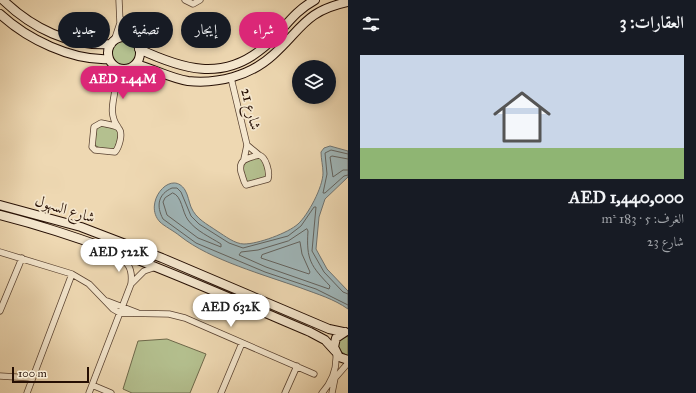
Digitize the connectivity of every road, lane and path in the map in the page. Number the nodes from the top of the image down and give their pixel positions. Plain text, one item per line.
1 (3, 0) edge
2 (119, 0) edge
3 (185, 0) edge
4 (200, 0) edge
5 (315, 0) edge
6 (338, 2) edge
7 (348, 2) edge
8 (120, 12) edge
9 (0, 14) edge
10 (118, 31) edge
11 (118, 40) edge
12 (113, 42) junction
13 (139, 49) joint
14 (111, 61) junction
15 (134, 65) junction
16 (231, 78) junction
17 (117, 84) junction
18 (111, 114) junction
19 (100, 124) junction
20 (118, 128) junction
21 (247, 145) junction
22 (259, 155) junction
23 (244, 159) junction
24 (0, 205) edge
25 (0, 215) edge
26 (101, 235) junction
27 (94, 243) junction
28 (0, 252) edge
29 (22, 258) junction
30 (157, 267) junction
31 (72, 274) junction
32 (131, 282) junction
33 (121, 310) junction
34 (0, 311) edge
35 (346, 332) edge
36 (242, 343) junction
37 (336, 352) junction
38 (348, 361) edge
39 (297, 366) junction
40 (314, 374) dead end
41 (0, 376) edge
42 (32, 378) junction
43 (92, 385) junction
44 (324, 392) edge
45 (27, 393) edge
46 (89, 393) edge
47 (111, 393) edge
48 (221, 393) edge
49 (285, 393) edge
50 (332, 393) edge

1 - 12 main road
2 - 8 street
3 - 4 street
5 - 13 main road
6 - 7 main road
6 - 16 main road
9 - 14 main road
10 - 12 street
11 - 12 main road
12 - 14 main road
13 - 15 main road
14 - 15 main road
14 - 17 street
15 - 16 main road
15 - 17 street
16 - 21 street, شارع 21
17 - 18 street
18 - 19 street
18 - 20 street
19 - 20 street
19 - 20 street
21 - 22 street, شارع 21
21 - 23 street, شارع 21
22 - 23 street
22 - 23 street, شارع 21
24 - 26 main road, شارع السهول
25 - 27 main road, شارع السهول
26 - 27 main road
26 - 35 main road, شارع السهول
27 - 30 main road, شارع السهول
27 - 32 street
28 - 29 street
29 - 31 street
29 - 34 street
30 - 32 street
30 - 37 main road, شارع السهول
31 - 33 street
31 - 42 street
32 - 33 street
33 - 36 street
33 - 43 street
35 - 37 main road
36 - 39 street
36 - 48 street
37 - 38 main road, شارع السهول
37 - 44 street
38 - 50 street
39 - 40 street
39 - 49 street
41 - 42 street
42 - 45 street
43 - 46 street
43 - 47 street
44 - 50 street

